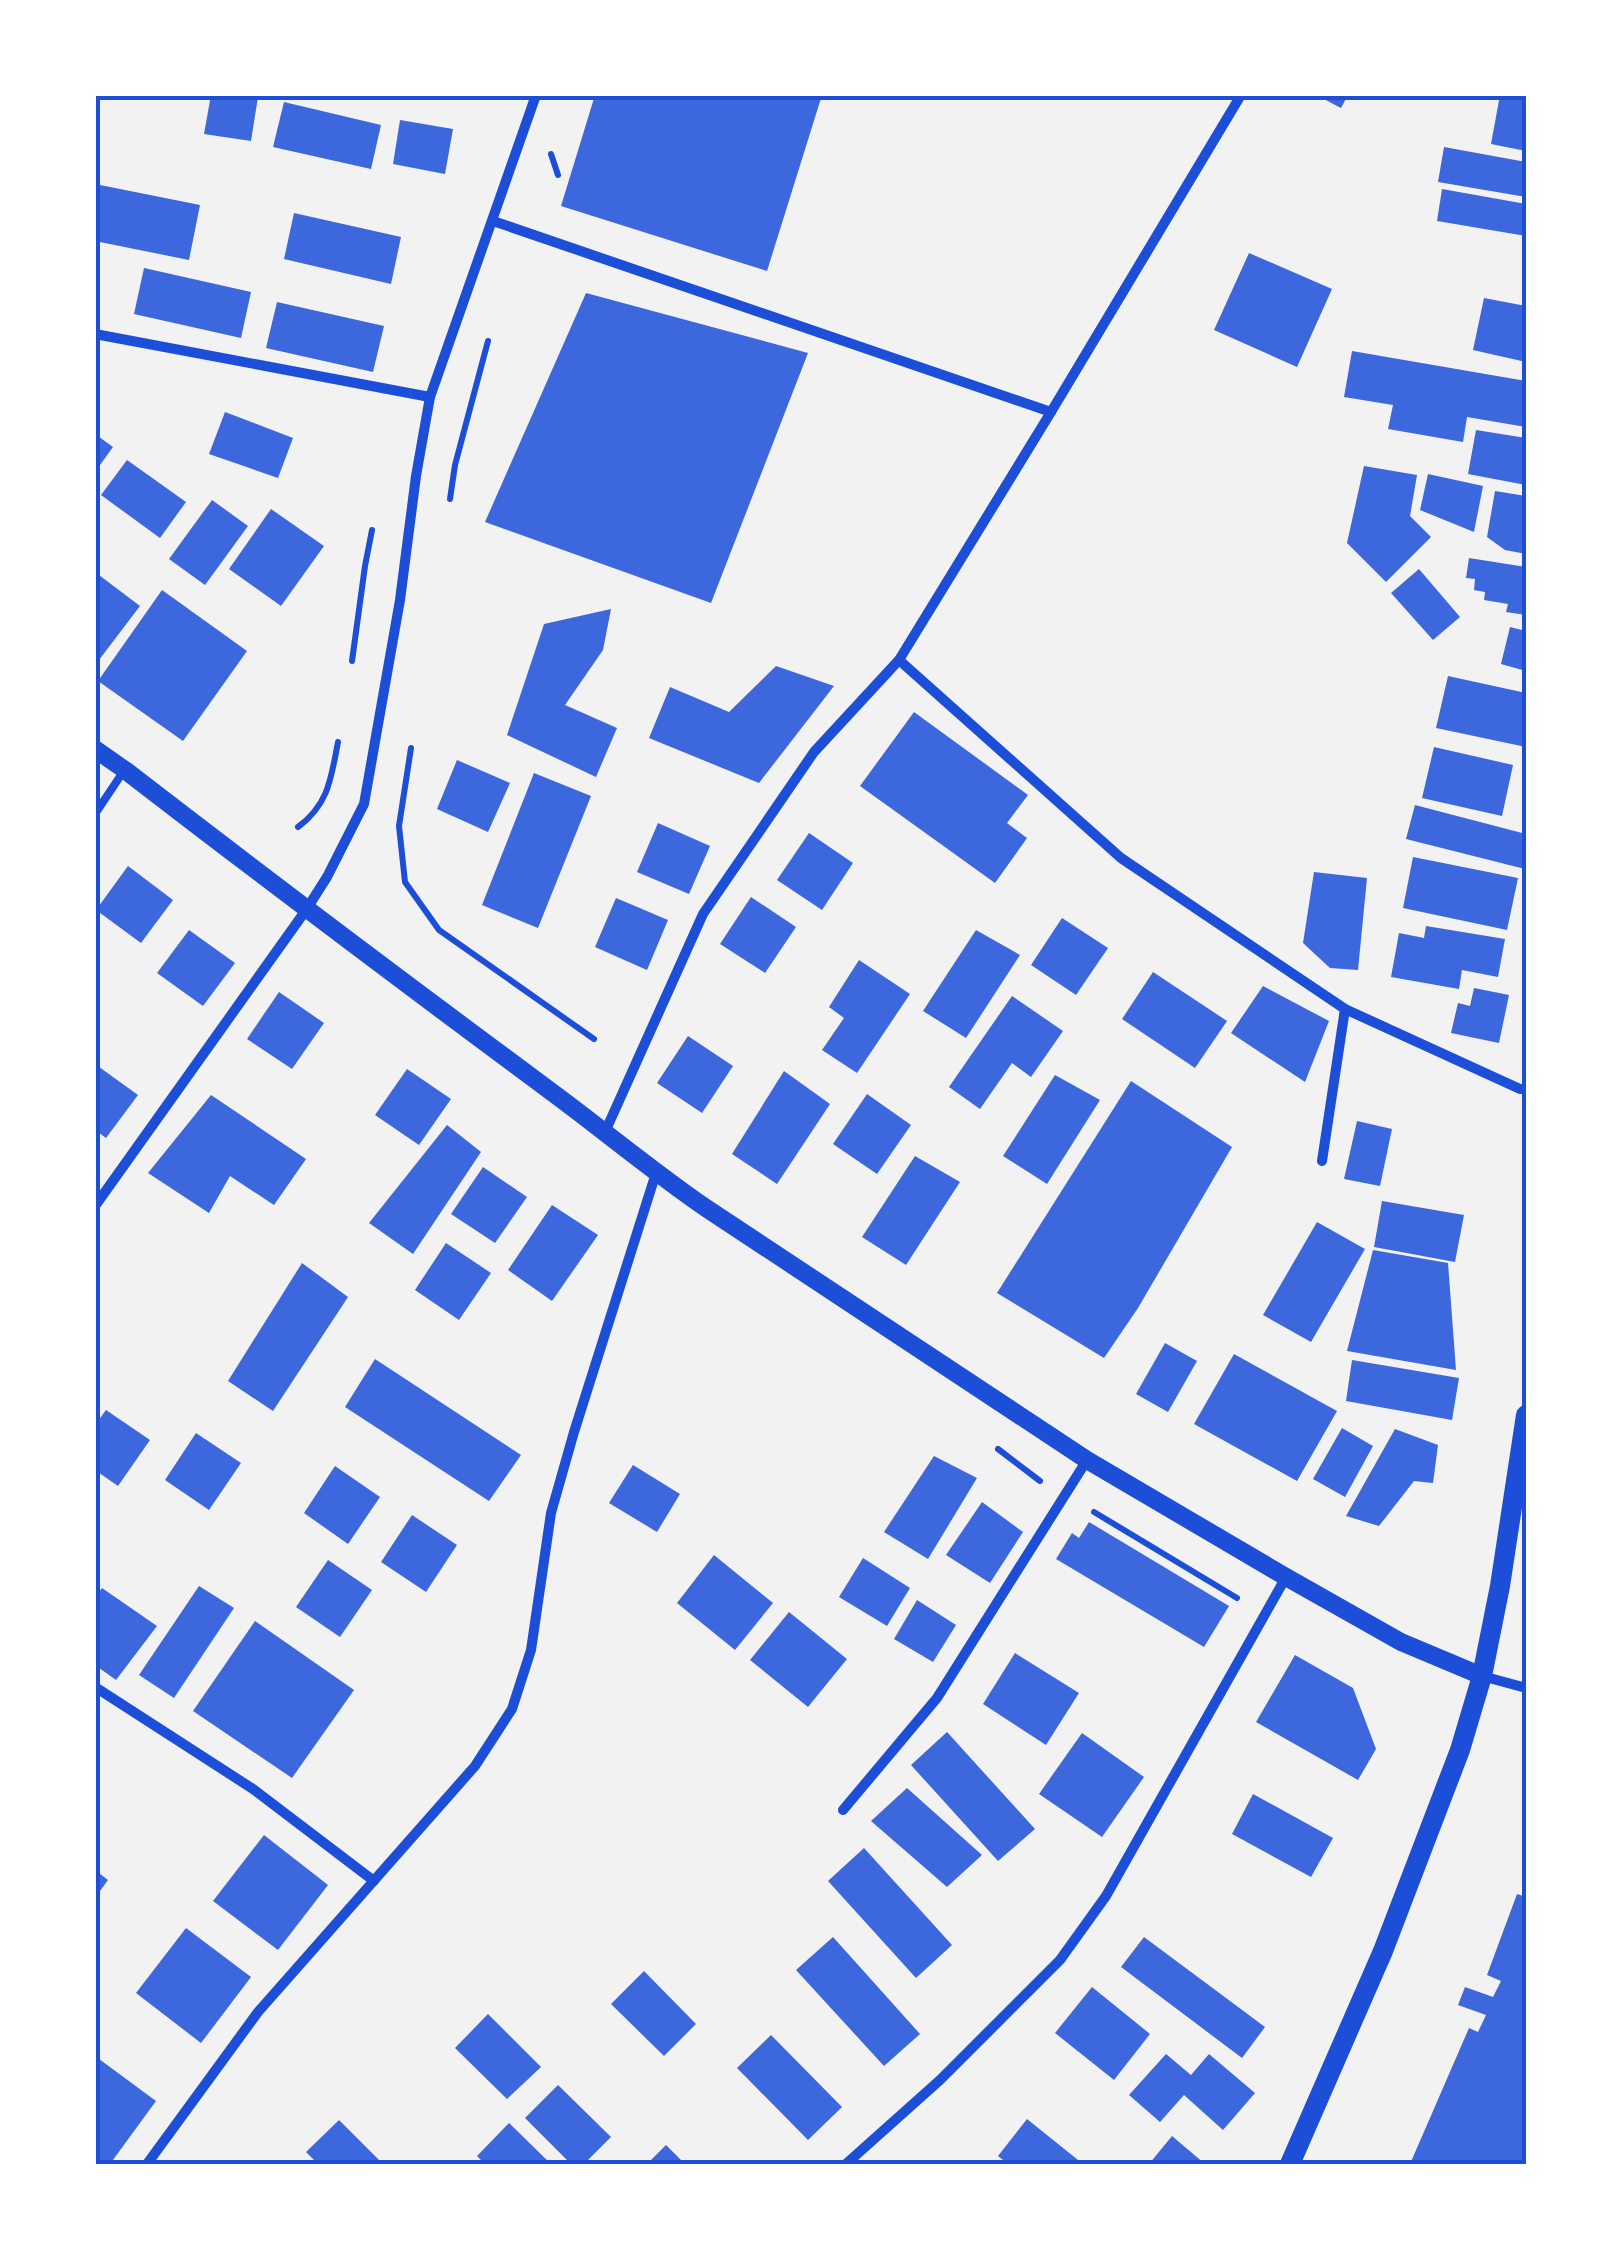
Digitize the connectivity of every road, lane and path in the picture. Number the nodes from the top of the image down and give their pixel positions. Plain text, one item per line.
1 (536, 95) edge
2 (1241, 95) edge
3 (493, 221) junction
4 (494, 324) dead end
5 (95, 334) edge
6 (430, 398) junction
7 (1051, 412) junction
8 (450, 503) dead end
9 (373, 528) dead end
10 (898, 660) junction
11 (351, 670) dead end
12 (341, 724) dead end
13 (414, 731) dead end
14 (95, 750) edge
15 (125, 770) junction
16 (95, 814) edge
17 (298, 827) dead end
18 (306, 910) junction
19 (1346, 1008) junction
20 (594, 1038) dead end
21 (1526, 1088) edge
22 (605, 1132) junction
23 (1322, 1161) dead end
24 (656, 1173) junction
25 (95, 1206) edge
26 (1526, 1415) edge
27 (1088, 1460) junction
28 (1084, 1506) dead end
29 (1286, 1578) junction
30 (1238, 1599) dead end
31 (1482, 1676) junction
32 (95, 1687) edge
33 (1526, 1688) edge
34 (843, 1810) dead end
35 (374, 1881) junction
36 (147, 2164) edge
37 (846, 2164) edge
38 (1290, 2164) edge

1 - 3 street
2 - 7 street
3 - 6 street
3 - 7 street
4 - 8 path
5 - 6 street
6 - 18 street
7 - 10 street
9 - 11 path
10 - 19 street
10 - 22 street
12 - 17 path
13 - 20 path
14 - 15 street
15 - 16 lane
15 - 18 street
18 - 22 street
18 - 25 street
19 - 21 street
19 - 23 street
22 - 24 street
24 - 27 street
24 - 35 street
26 - 31 main road
27 - 29 street
27 - 34 street
28 - 30 path
29 - 31 street
29 - 37 street
31 - 33 street
31 - 38 main road
32 - 35 street
35 - 36 street

